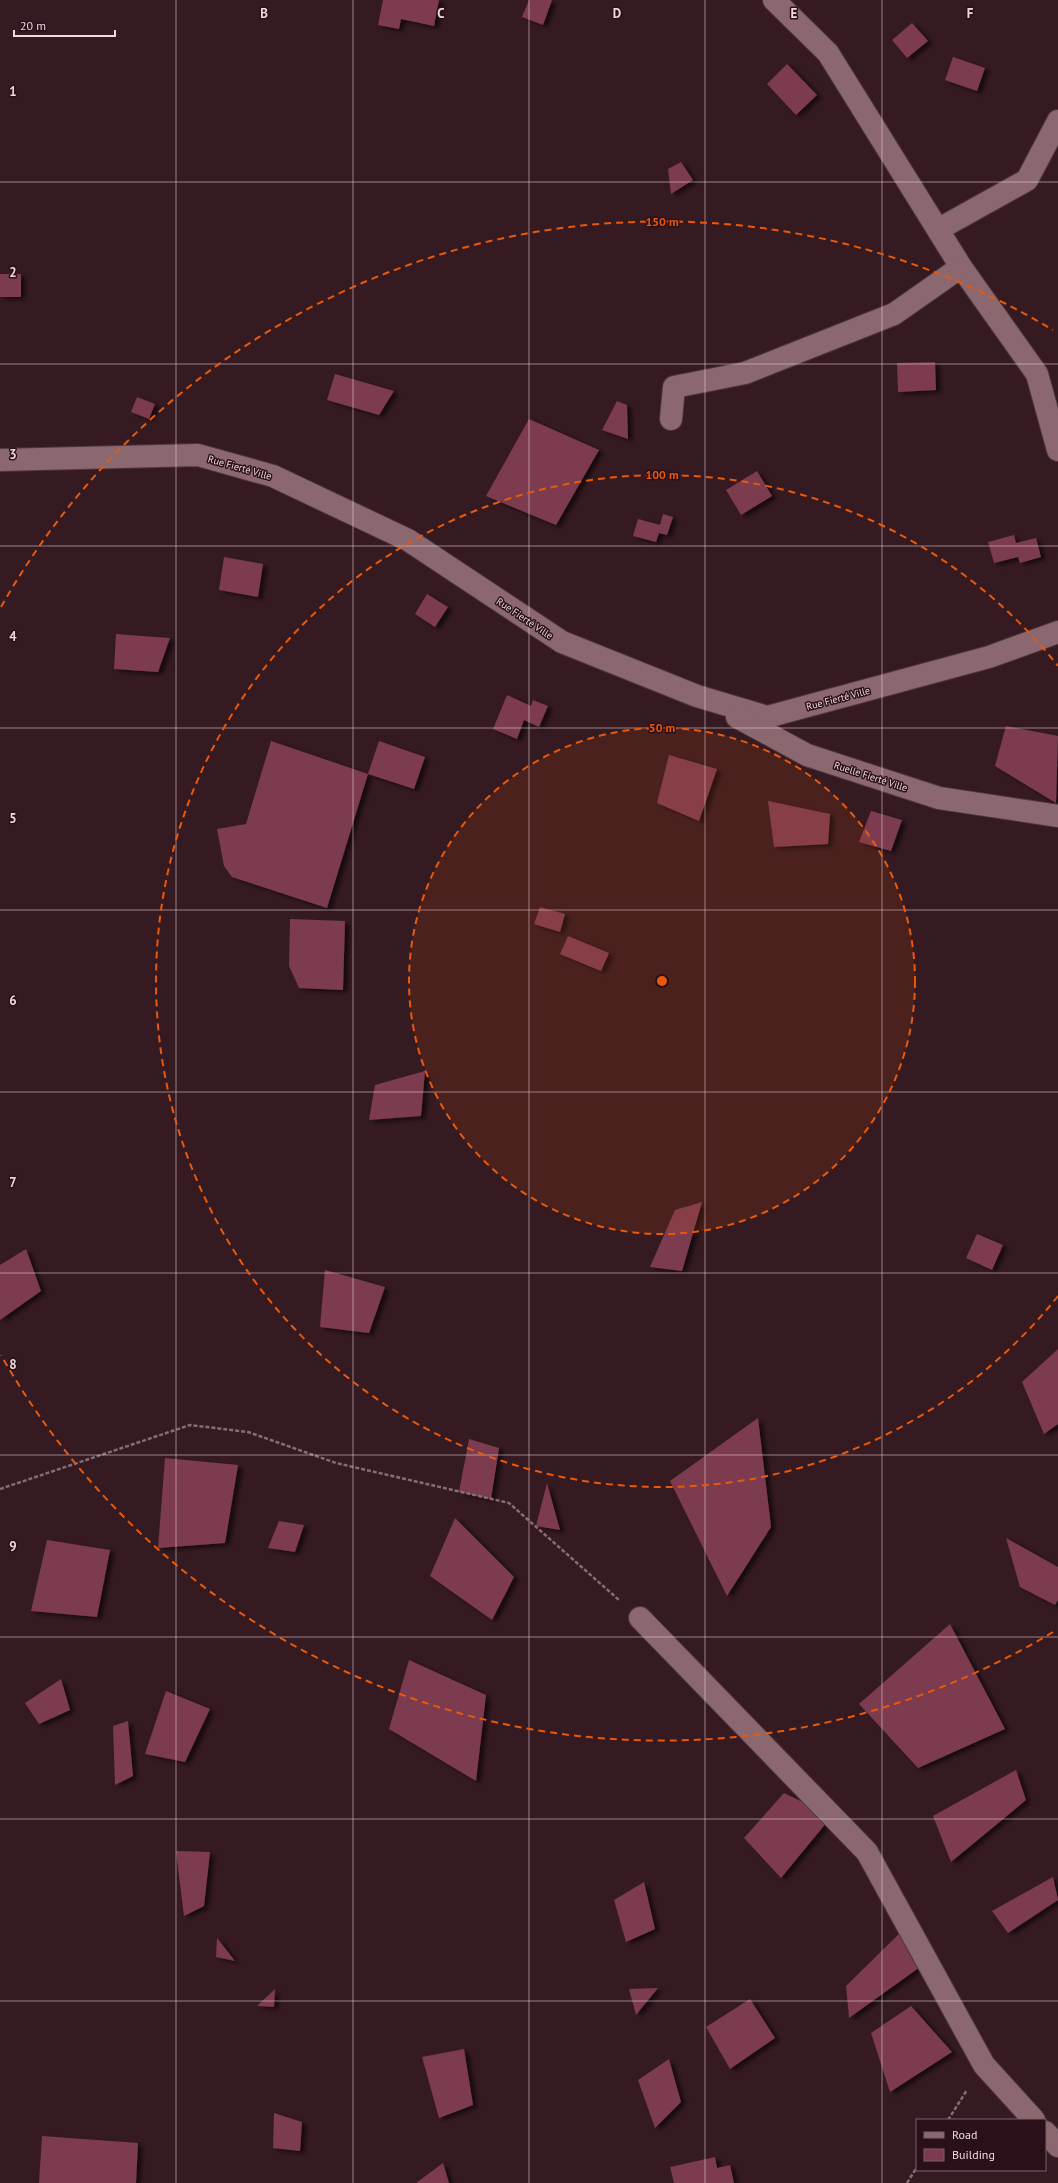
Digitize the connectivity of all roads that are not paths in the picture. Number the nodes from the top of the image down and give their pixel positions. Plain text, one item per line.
1 (774, 0) edge
2 (1058, 122) edge
3 (938, 229) junction
4 (961, 267) junction
5 (671, 419) dead end
6 (1058, 450) edge
7 (0, 460) edge
8 (1058, 632) edge
9 (697, 696) junction
10 (1058, 816) edge
11 (640, 1618) road end
12 (1033, 2119) edge
13 (1046, 2133) edge
14 (1058, 2146) edge

1 - 3 street
2 - 3 street
3 - 4 street
4 - 5 street
4 - 6 street
7 - 9 street, Rue Fierté Ville
8 - 9 street, Rue Fierté Ville
9 - 10 street, Ruelle Fierté Ville
11 - 12 street
13 - 14 street

